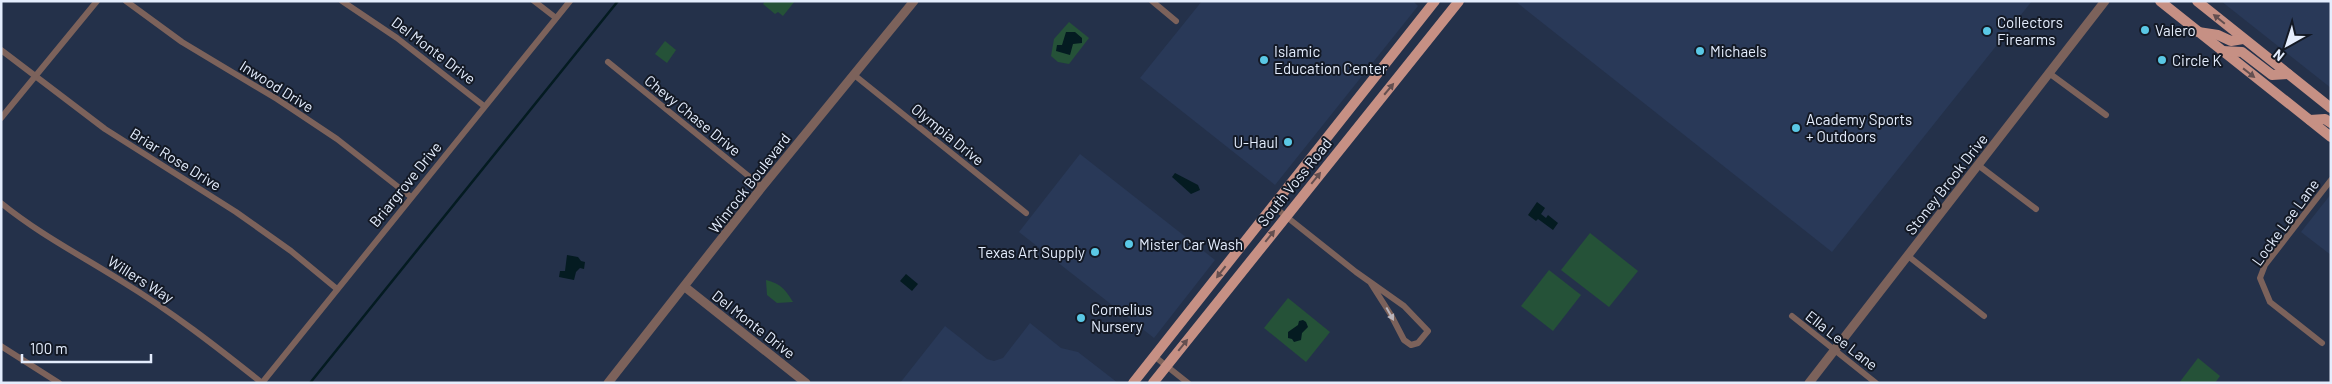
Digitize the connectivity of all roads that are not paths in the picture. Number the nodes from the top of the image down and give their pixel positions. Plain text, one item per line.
1 (97, 1) edge
2 (126, 1) edge
3 (342, 1) edge
4 (534, 1) edge
5 (570, 1) edge
6 (914, 1) edge
7 (1152, 1) edge
8 (1434, 1) edge
9 (1459, 1) edge
10 (2105, 1) edge
11 (2160, 1) edge
12 (2197, 1) edge
13 (556, 18) junction
14 (1176, 21) dead end
15 (2197, 32) junction
16 (1409, 33) junction
17 (2243, 39) junction
18 (1425, 44) junction
19 (1, 50) edge
20 (2222, 51) junction
21 (608, 62) dead end
22 (2050, 73) junction
23 (854, 74) junction
24 (2288, 74) junction
25 (35, 78) junction
26 (484, 106) junction
27 (2331, 108) edge
28 (2106, 115) dead end
29 (1344, 116) junction
30 (1, 118) edge
31 (2310, 120) junction
32 (2331, 123) edge
33 (1357, 127) junction
34 (2331, 137) edge
35 (1978, 165) junction
36 (2331, 180) edge
37 (762, 187) junction
38 (411, 197) junction
39 (1, 203) edge
40 (1273, 206) junction
41 (2036, 209) dead end
42 (1026, 213) dead end
43 (1286, 216) junction
44 (1908, 256) junction
45 (1370, 282) junction
46 (685, 287) junction
47 (337, 289) junction
48 (1792, 316) dead end
49 (1984, 316) dead end
50 (2322, 343) dead end
51 (1, 346) edge
52 (1834, 350) junction
53 (1154, 356) junction
54 (1166, 366) junction
55 (59, 383) edge
56 (262, 383) edge
57 (608, 383) edge
58 (806, 383) edge
59 (1133, 383) edge
60 (1153, 383) edge
61 (1188, 383) edge
62 (1809, 383) edge
63 (1876, 383) edge

1 - 25 street
2 - 38 street, Inwood Drive
3 - 26 street, Del Monte Drive
4 - 13 street
5 - 13 street, Briargrove Drive
6 - 23 street, Winrock Boulevard
7 - 14 street
8 - 16 main road, South Voss Road
9 - 18 main road, South Voss Road
10 - 22 street, Stoney Brook Drive
11 - 15 main road
17 -> 12 main road
13 - 26 street, Briargrove Drive
15 - 17 main road
15 - 20 main road
16 - 18 main road
16 - 29 main road, South Voss Road
17 - 24 main road
33 -> 18 main road, South Voss Road
19 - 25 street, Briar Rose Drive
20 - 24 main road
20 -> 31 main road
21 - 37 street, Chevy Chase Drive
22 - 28 street
22 - 35 street, Stoney Brook Drive
23 - 37 street, Winrock Boulevard
23 - 42 street, Olympia Drive
24 - 27 main road
25 - 30 street
25 - 47 street, Briar Rose Drive
26 - 38 street, Briargrove Drive
29 - 33 main road
29 - 40 main road, South Voss Road
31 - 32 main road
31 - 34 main road
43 -> 33 main road, South Voss Road
35 - 41 street
35 - 44 street, Stoney Brook Drive
36 - 50 street, Locke Lee Lane
37 - 46 street, Winrock Boulevard
38 - 47 street, Briargrove Drive
39 - 56 street, Willers Way
40 - 43 street
40 -> 53 main road, South Voss Road
43 - 45 street
54 -> 43 main road, South Voss Road
44 - 49 street
44 - 52 street, Stoney Brook Drive
45 -> 45 street
46 - 57 street, Winrock Boulevard
46 - 58 street, Del Monte Drive
47 - 56 street, Briargrove Drive
48 - 52 street, Ella Lee Lane
51 - 55 street
52 - 62 street, Stoney Brook Drive
52 - 63 street, Ella Lee Lane
53 - 54 street
53 - 59 main road, South Voss Road
54 - 60 main road, South Voss Road
54 - 61 street

